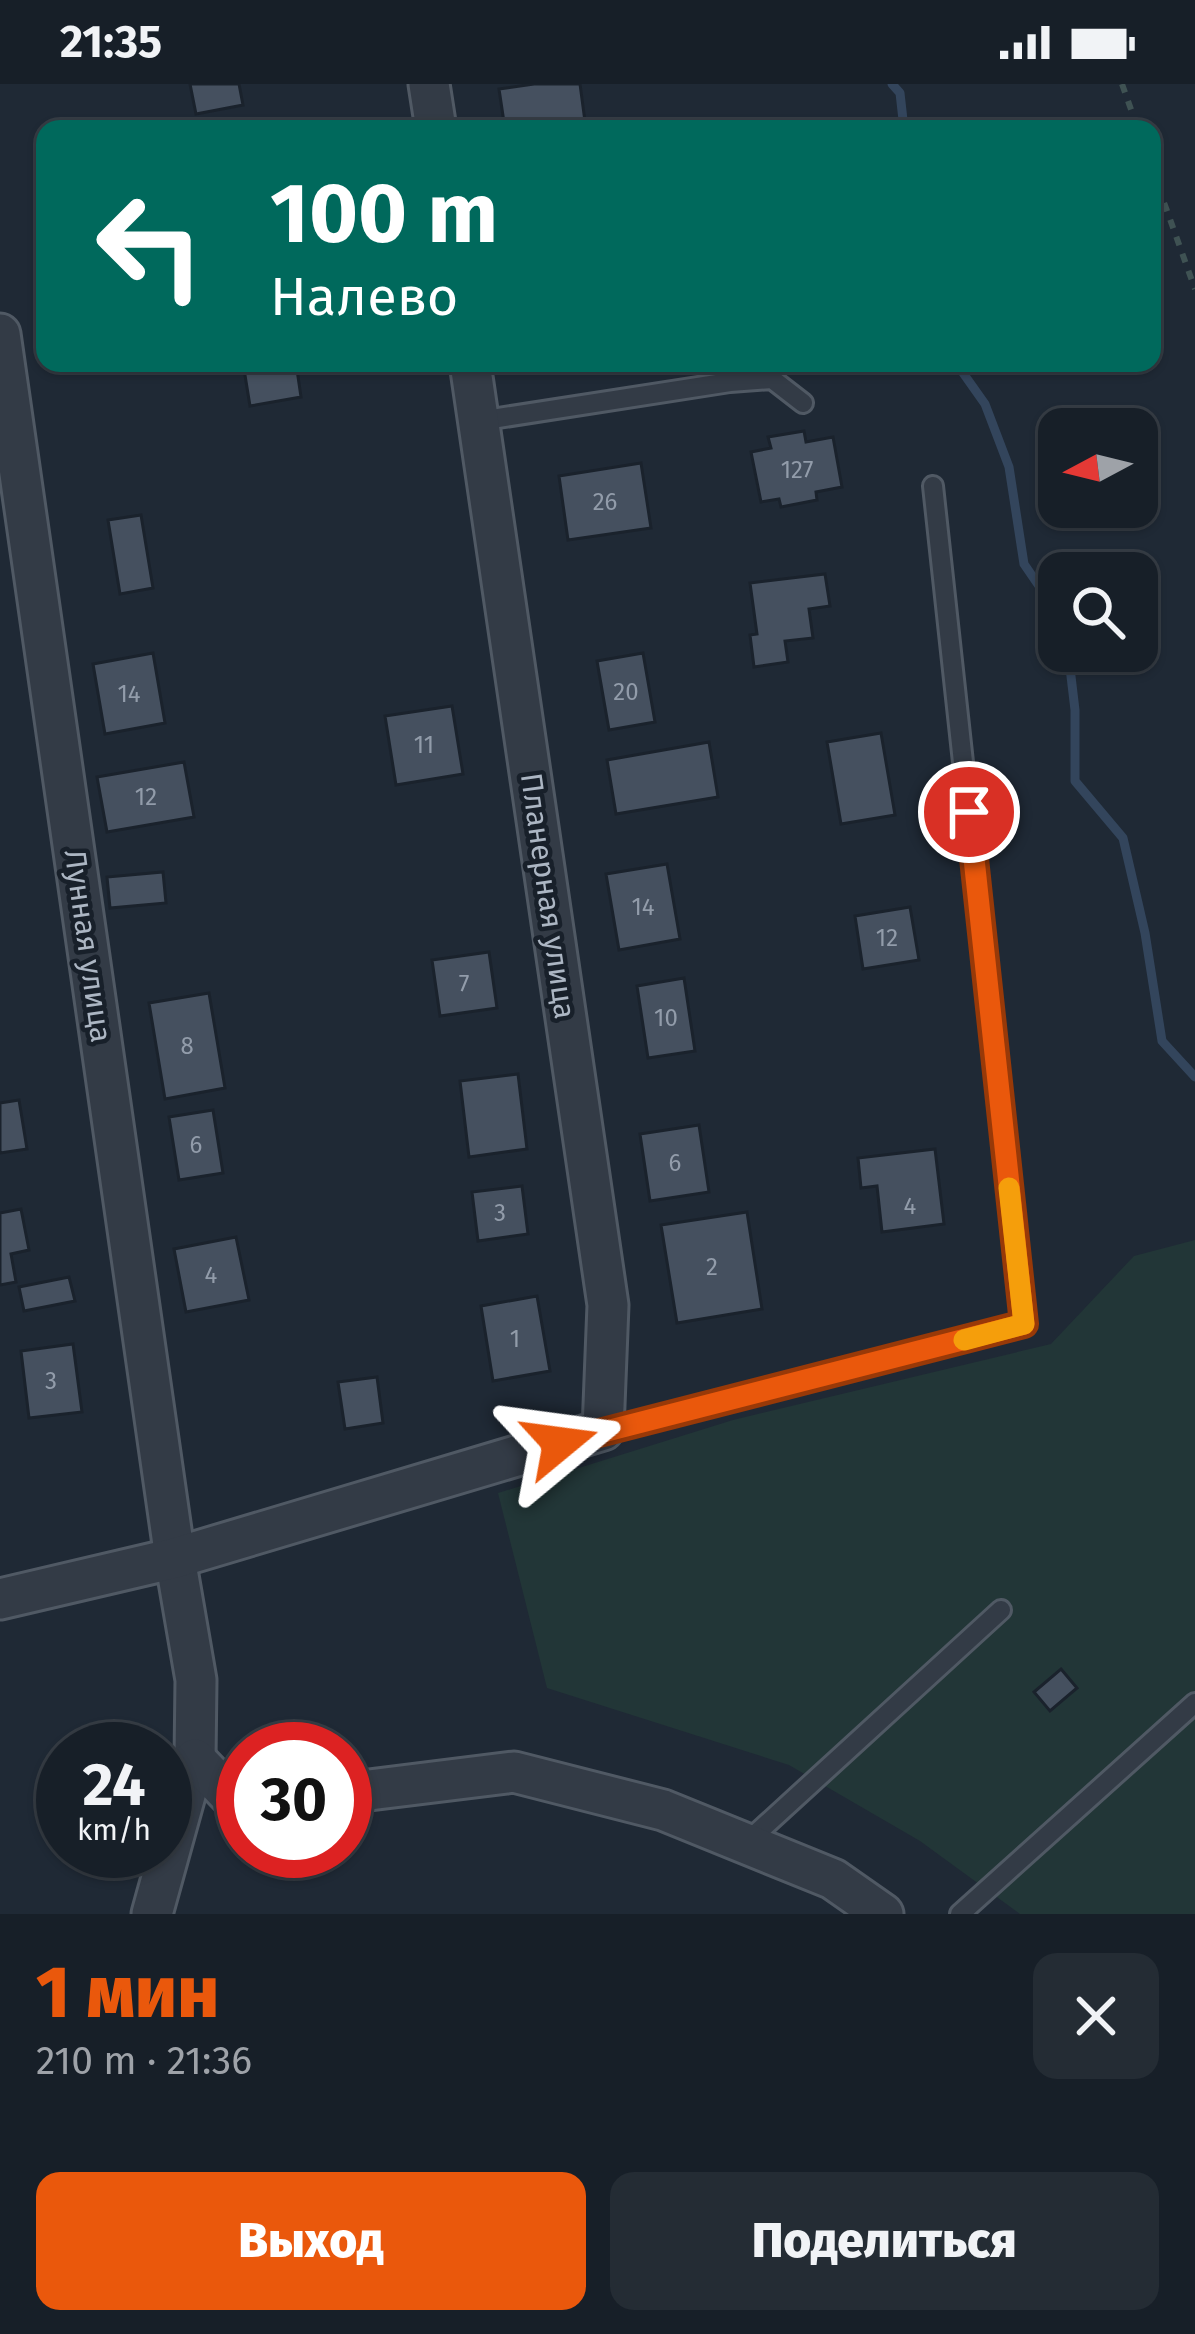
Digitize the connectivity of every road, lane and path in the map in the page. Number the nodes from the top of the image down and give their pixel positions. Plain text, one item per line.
1 (429, 84) edge
2 (1122, 84) edge
3 (435, 120) edge
4 (1135, 120) edge
5 (1161, 194) edge
6 (1195, 289) edge
7 (0, 334) edge
8 (471, 372) edge
9 (803, 403) dead end
10 (479, 421) junction
11 (934, 486) dead end
12 (603, 1430) junction
13 (175, 1558) junction
14 (0, 1599) edge
15 (1001, 1610) dead end
16 (1195, 1703) edge
17 (195, 1759) junction
18 (216, 1781) edge
19 (372, 1790) edge
20 (746, 1843) junction
21 (152, 1914) edge
22 (884, 1914) edge
23 (960, 1914) edge

1 - 3 street
2 - 4 path
5 - 6 path
7 - 13 street, Лунная улица
8 - 10 street, Планерная улица
9 - 10 lane
10 - 12 street, Планерная улица
11 - 12 lane
12 - 13 street
13 - 14 street
13 - 17 street, Лунная улица
15 - 20 lane
16 - 23 lane
17 - 18 street
17 - 21 street, Лунная улица
19 - 20 street
20 - 22 street

